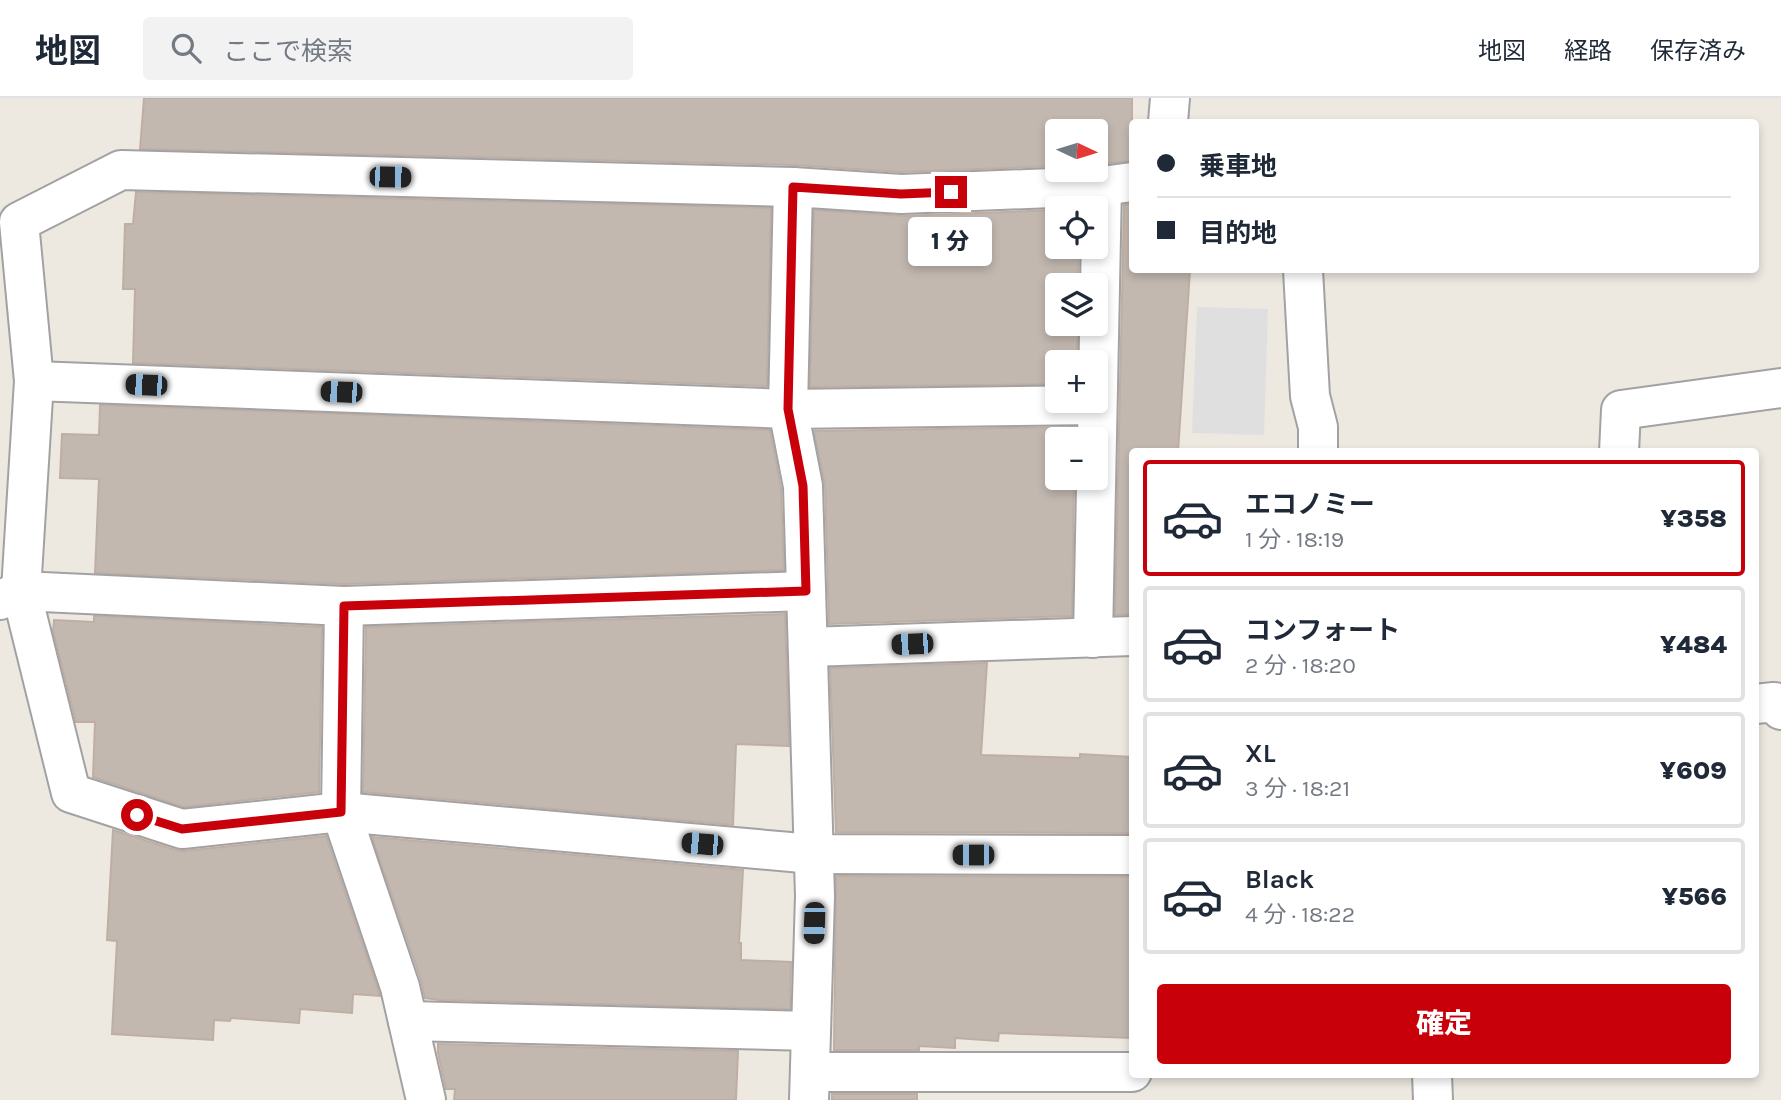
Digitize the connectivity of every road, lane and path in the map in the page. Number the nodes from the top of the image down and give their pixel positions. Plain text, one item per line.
1 (1170, 98) edge
2 (1168, 119) edge
3 (1117, 184) edge
4 (793, 187) junction
5 (1303, 273) edge
6 (1102, 350) edge
7 (34, 381) junction
8 (1781, 388) edge
9 (1045, 406) edge
10 (788, 409) junction
11 (1097, 413) edge
12 (1318, 448) edge
13 (1619, 448) edge
14 (806, 591) junction
15 (10, 596) edge
16 (344, 606) junction
17 (1129, 636) edge
18 (1093, 638) junction
19 (808, 647) junction
20 (341, 812) junction
21 (813, 854) junction
22 (1129, 855) edge
23 (408, 1021) junction
24 (811, 1031) junction
25 (1129, 1072) edge
26 (1432, 1078) edge
27 (809, 1086) edge
28 (426, 1100) edge
29 (1433, 1100) edge

1 - 2 street
3 - 4 street
3 - 6 street
4 - 7 street
4 - 10 street
5 - 12 street
7 - 10 street
7 - 15 street
8 - 13 street
9 - 10 street
10 - 14 street
11 - 18 street
14 - 16 street
14 - 19 street
15 - 16 street
15 - 20 street
16 - 20 street
17 - 18 street
18 - 19 street
19 - 21 street
20 - 21 street
20 - 23 street
21 - 22 street
21 - 24 street
23 - 24 street
23 - 28 street
24 - 27 street
25 - 27 street
26 - 29 street

